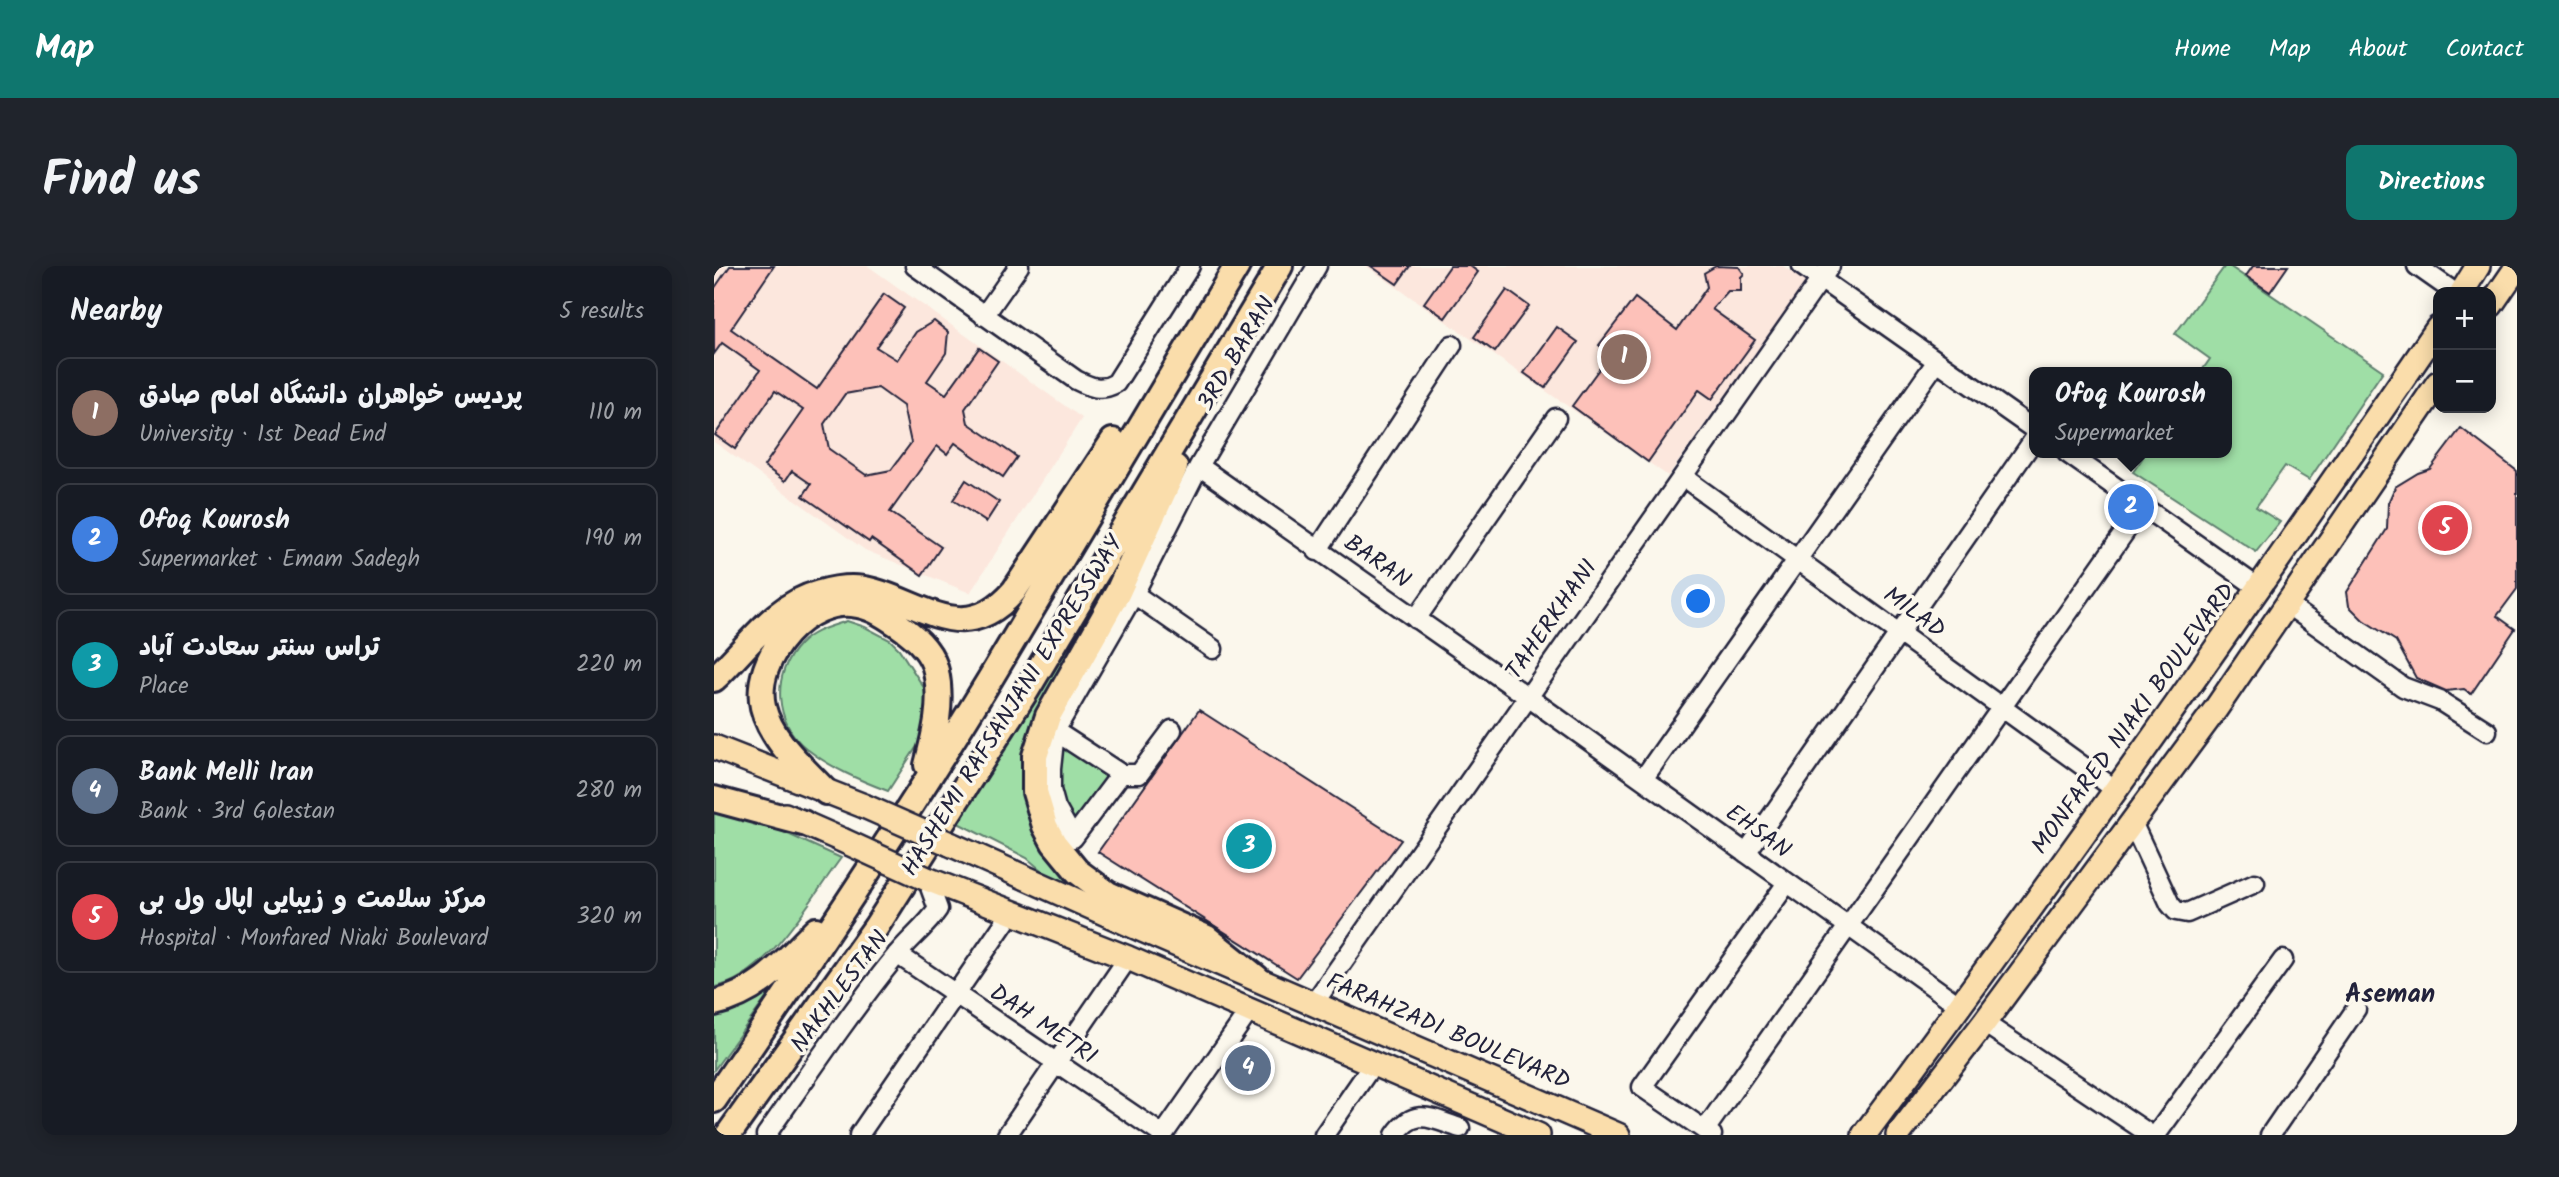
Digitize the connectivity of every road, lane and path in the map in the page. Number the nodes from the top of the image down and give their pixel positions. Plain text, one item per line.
1 (915, 266) edge
2 (1019, 266) edge
3 (1190, 266) edge
4 (1237, 266) edge
5 (1280, 266) edge
6 (1317, 266) edge
7 (1802, 266) edge
8 (2417, 266) edge
9 (2478, 266) edge
10 (2517, 267) edge
11 (1826, 273) edge
12 (2447, 287) edge
13 (2465, 287) edge
14 (2496, 298) edge
15 (984, 316) junction
16 (2433, 335) edge
17 (1452, 345) dead end
18 (1937, 361) junction
19 (2433, 390) edge
20 (1161, 392) junction
21 (1197, 404) junction
22 (1556, 418) dead end
23 (2029, 426) edge
24 (2029, 447) edge
25 (2074, 458) edge
26 (1199, 466) junction
27 (1683, 477) junction
28 (2143, 506) junction
29 (1317, 551) junction
30 (1797, 559) junction
31 (2260, 589) junction
32 (1134, 594) junction
33 (2288, 605) junction
34 (1416, 619) junction
35 (1899, 633) junction
36 (1213, 649) dead end
37 (714, 679) edge
38 (2183, 695) junction
39 (1528, 697) junction
40 (2002, 707) junction
41 (2215, 710) junction
42 (1172, 730) dead end
43 (1055, 731) junction
44 (2487, 731) dead end
45 (714, 747) edge
46 (1121, 774) junction
47 (1643, 779) junction
48 (714, 786) edge
49 (922, 788) junction
50 (2116, 790) junction
51 (826, 792) junction
52 (714, 799) edge
53 (2132, 822) junction
54 (803, 823) junction
55 (1746, 853) junction
56 (927, 878) junction
57 (1787, 883) junction
58 (2255, 883) dead end
59 (853, 892) junction
60 (1012, 912) junction
61 (1847, 926) junction
62 (897, 954) junction
63 (1128, 958) junction
64 (2283, 960) dead end
65 (1257, 978) junction
66 (955, 995) junction
67 (714, 1003) edge
68 (1314, 1003) junction
69 (1961, 1006) junction
70 (2356, 1009) dead end
71 (1250, 1010) junction
72 (1984, 1023) junction
73 (1056, 1063) junction
74 (1373, 1064) junction
75 (714, 1100) edge
76 (1460, 1129) dead end
77 (1708, 1133) edge
78 (728, 1135) edge
79 (766, 1135) edge
80 (859, 1135) edge
81 (1007, 1135) edge
82 (1163, 1135) edge
83 (1324, 1135) edge
84 (1395, 1135) edge
85 (1538, 1135) edge
86 (1618, 1135) edge
87 (1864, 1135) edge
88 (1898, 1135) edge
89 (2153, 1135) edge
90 (2270, 1135) edge

1 - 15 street
2 - 15 street
3 - 15 street
4 - 20 highway, HASHEMI RAFSANJANI EXPRESSWAY
5 - 21 highway, HASHEMI RAFSANJANI EXPRESSWAY
6 - 26 street, 3RD BARAN
7 - 11 street
8 - 12 street
9 - 13 main road
10 - 14 main road
11 - 18 street
11 - 27 street, TAHERKHANI
16 - 31 main road, MONFARED NIAKI BOULEVARD
17 - 29 street
18 - 23 street
18 - 30 street
19 - 33 main road
20 - 37 highway
20 - 49 highway, HASHEMI RAFSANJANI EXPRESSWAY
21 - 65 highway
21 - 78 highway, HASHEMI RAFSANJANI EXPRESSWAY
22 - 34 street
24 - 35 street
25 - 28 street
26 - 29 street, BARAN
26 - 32 street, 3RD BARAN
27 - 30 street, MILAD
27 - 39 street, TAHERKHANI
28 - 31 street
28 - 40 street
29 - 34 street, BARAN
30 - 35 street, MILAD
30 - 47 street
31 - 38 main road, MONFARED NIAKI BOULEVARD
32 - 36 street
32 - 43 street, 3RD BARAN
33 - 41 main road
33 - 44 street
34 - 39 street, BARAN
35 - 40 street, MILAD
35 - 55 street
38 - 41 main road
38 - 50 main road, MONFARED NIAKI BOULEVARD
39 - 47 street, EHSAN
39 - 68 street, TAHERKHANI
40 - 50 street, MILAD
40 - 61 street
41 - 53 main road
42 - 46 street
43 - 46 street
43 - 46 street
45 - 51 main road, FARAHZADI BOULEVARD
47 - 55 street, EHSAN
48 - 54 main road
49 - 51 highway
49 - 59 highway, HASHEMI RAFSANJANI EXPRESSWAY
50 - 69 main road, MONFARED NIAKI BOULEVARD
51 - 65 main road, FARAHZADI BOULEVARD, bridge
52 - 54 highway
53 - 58 street
53 - 72 main road
54 - 56 main road, bridge
55 - 57 street, EHSAN
56 - 60 main road
56 - 62 street, NAKHLESTAN
57 - 61 street, EHSAN
57 - 77 street
59 - 67 highway
59 - 75 highway, HASHEMI RAFSANJANI EXPRESSWAY
60 - 63 main road
60 - 66 street
61 - 69 street, EHSAN
61 - 77 street
62 - 66 street, DAH METRI
62 - 79 street, NAKHLESTAN
63 - 71 main road
63 - 73 street
64 - 89 street
65 - 68 main road, FARAHZADI BOULEVARD
66 - 73 street, DAH METRI
66 - 80 street
68 - 86 main road, FARAHZADI BOULEVARD
69 - 87 main road, MONFARED NIAKI BOULEVARD
70 - 90 street
71 - 74 main road
71 - 82 street
72 - 88 main road
72 - 89 street
73 - 81 street
73 - 82 street, DAH METRI
74 - 83 street
74 - 85 main road
76 - 84 street

